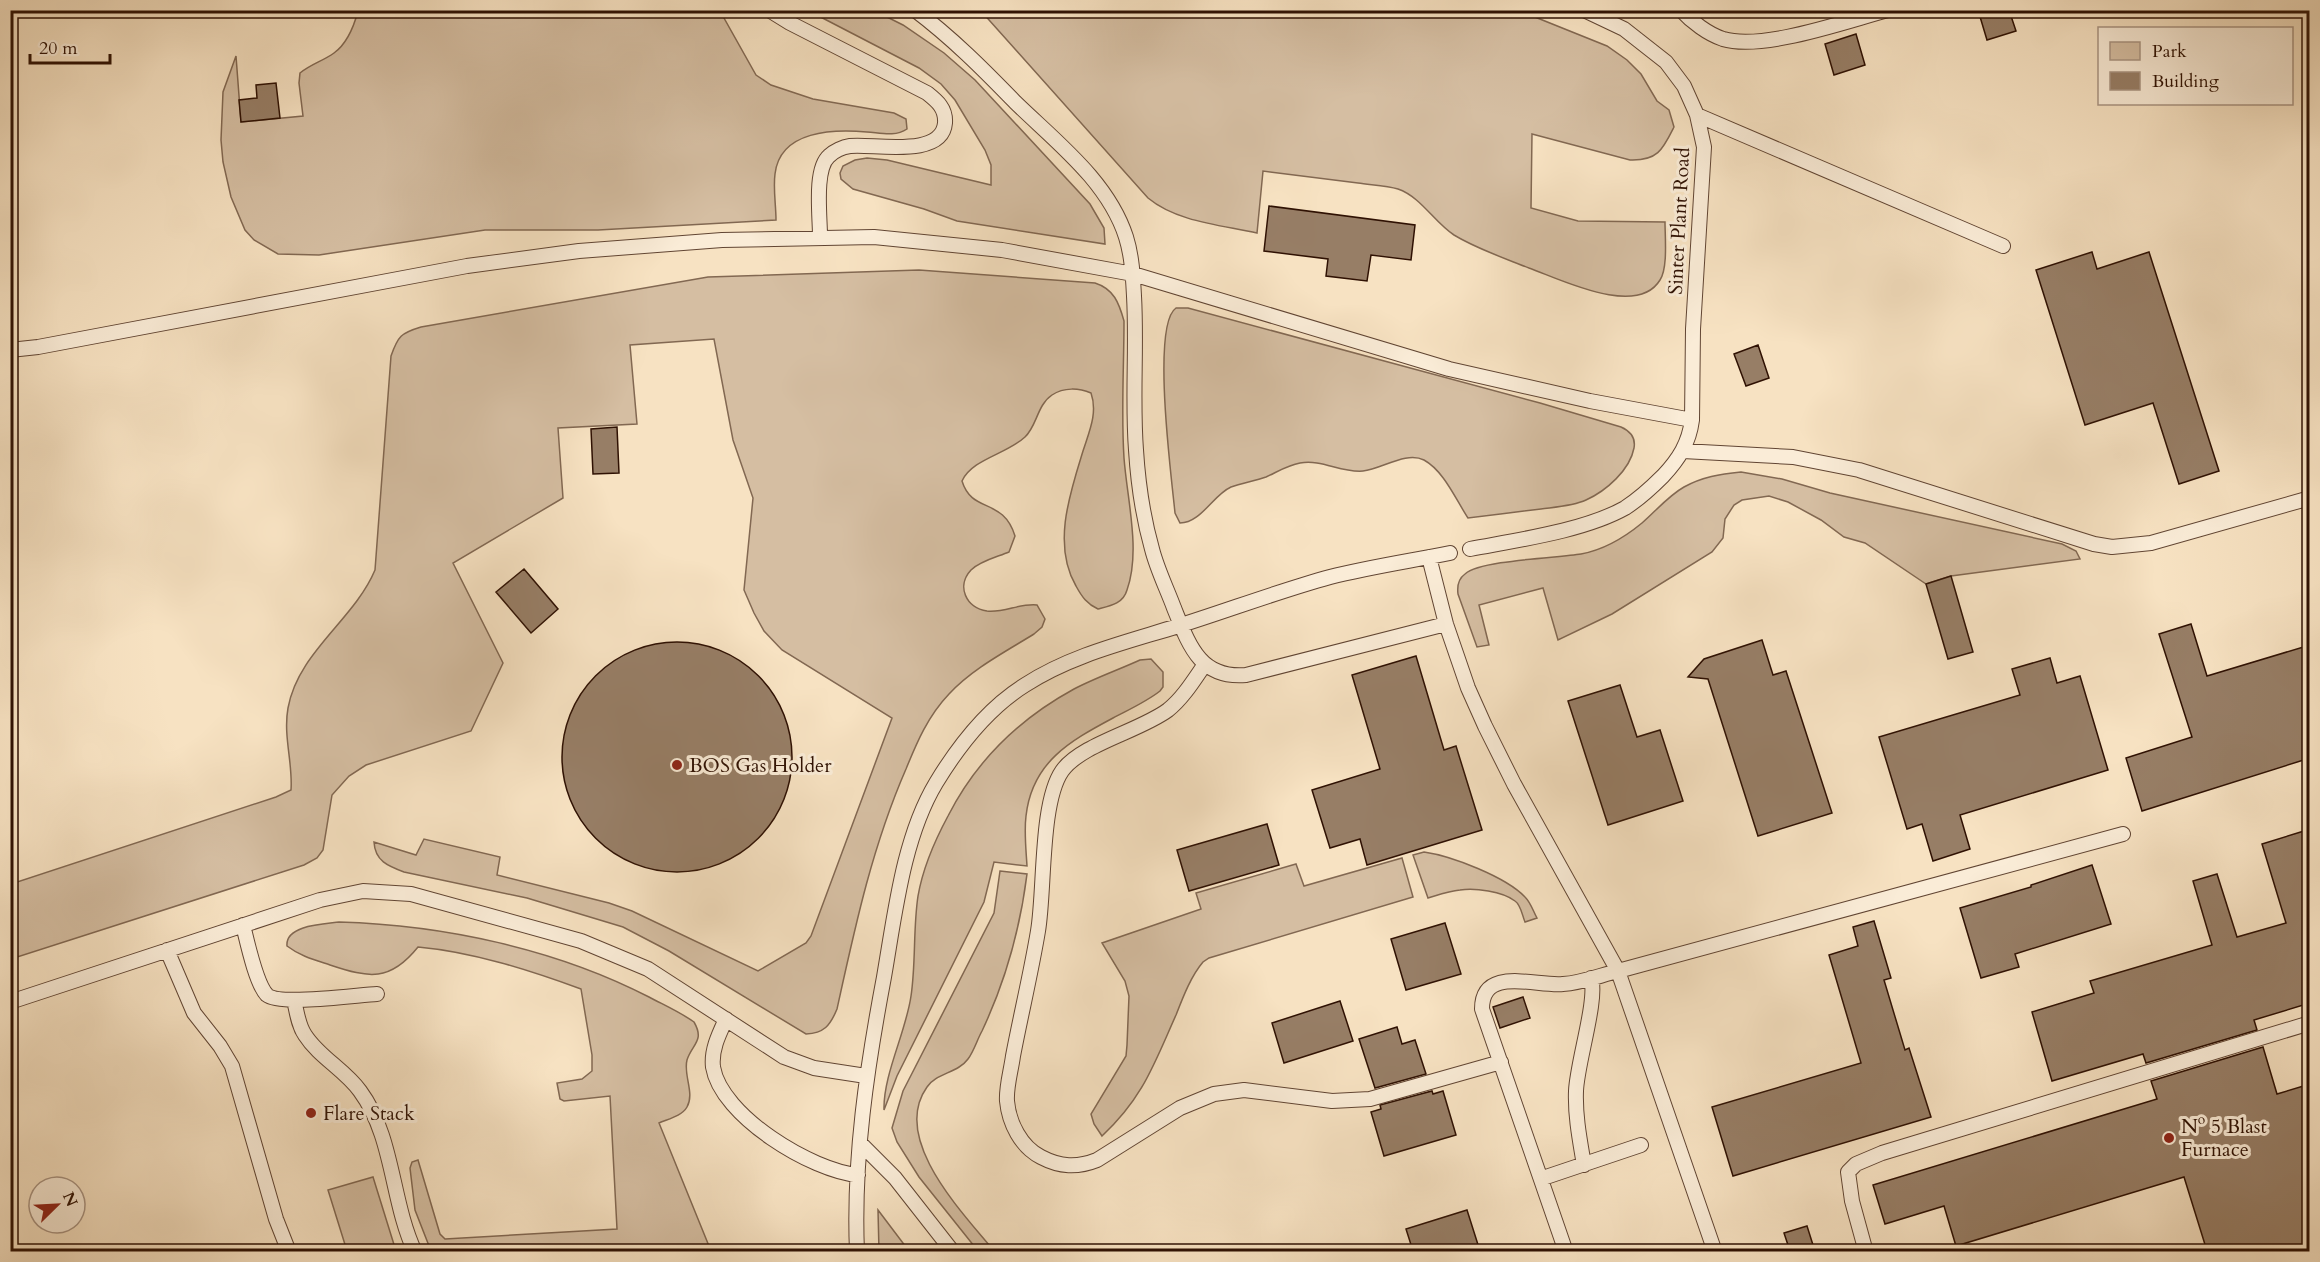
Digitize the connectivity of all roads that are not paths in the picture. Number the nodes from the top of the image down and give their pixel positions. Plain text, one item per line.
1 (769, 10) edge
2 (915, 10) edge
3 (1584, 10) edge
4 (1681, 10) edge
5 (1887, 10) edge
6 (1697, 115) junction
7 (820, 236) junction
8 (2003, 246) dead end
9 (1133, 274) junction
10 (10, 350) edge
11 (1692, 420) junction
12 (1683, 451) junction
13 (2310, 498) edge
14 (1470, 549) dead end
15 (1450, 553) dead end
16 (1429, 557) junction
17 (1446, 624) junction
18 (1181, 625) junction
19 (1205, 664) junction
20 (2123, 834) dead end
21 (243, 925) junction
22 (167, 950) junction
23 (1618, 971) junction
24 (1591, 978) junction
25 (377, 993) dead end
26 (294, 1000) junction
27 (10, 1002) edge
28 (726, 1019) junction
29 (2310, 1023) edge
30 (1501, 1062) junction
31 (866, 1076) junction
32 (860, 1143) junction
33 (1641, 1145) dead end
34 (1584, 1165) junction
35 (858, 1175) junction
36 (1543, 1179) junction
37 (289, 1251) edge
38 (414, 1251) edge
39 (856, 1251) edge
40 (953, 1251) edge
41 (1566, 1251) edge
42 (1715, 1251) edge
43 (1866, 1251) edge

1 - 7 lane
2 - 9 lane
3 - 6 lane, Sinter Plant Road
4 - 5 lane
6 - 8 lane
6 - 11 lane, Sinter Plant Road
7 - 9 lane
7 - 10 lane
9 - 11 lane
9 - 18 lane
11 - 12 lane, Sinter Plant Road
12 - 13 lane
12 - 14 lane
15 - 16 lane
16 - 17 lane
16 - 18 lane
17 - 19 lane
17 - 23 lane
18 - 19 lane
18 - 31 lane
19 - 30 lane
20 - 23 lane
21 - 22 lane
21 - 26 lane
21 - 28 lane
22 - 27 lane
22 - 37 lane
23 - 24 lane
23 - 42 lane
24 - 30 lane
24 - 34 lane
25 - 26 lane
26 - 38 lane
28 - 31 lane
28 - 35 lane
29 - 43 lane
30 - 36 lane
31 - 32 lane
32 - 35 lane
32 - 40 lane
33 - 34 lane
34 - 36 lane
35 - 39 lane
36 - 41 lane

